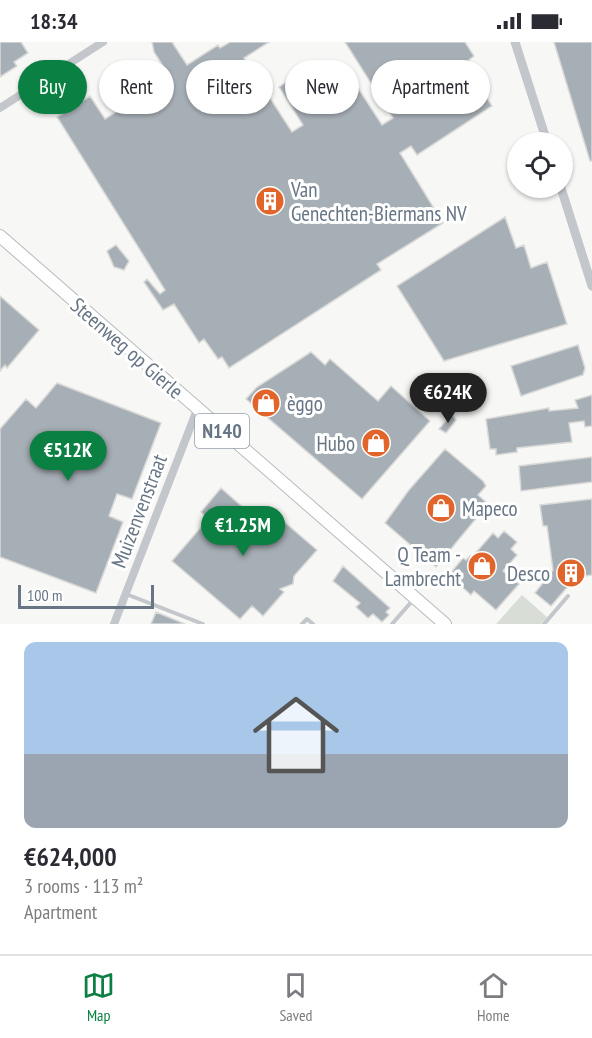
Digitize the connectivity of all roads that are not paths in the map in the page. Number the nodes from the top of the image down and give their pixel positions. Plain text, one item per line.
1 (103, 42) edge
2 (515, 42) edge
3 (0, 108) edge
4 (544, 132) edge
5 (564, 198) edge
6 (0, 236) edge
7 (592, 286) edge
8 (197, 410) junction
9 (126, 594) junction
10 (568, 596) dead end
11 (415, 597) junction
12 (114, 624) edge
13 (203, 624) edge
14 (302, 624) edge
15 (313, 624) edge
16 (392, 624) edge
17 (446, 624) edge
18 (544, 624) edge

1 - 3 street
2 - 4 street
5 - 7 street
6 - 8 main road, Steenweg op Gierle / N140
8 - 9 street, Muizenvenstraat
8 - 11 main road, Steenweg op Gierle / N140
9 - 12 street, Muizenvenstraat
9 - 13 lane
10 - 18 lane
11 - 16 lane
11 - 17 main road, Steenweg op Gierle / N140
14 - 15 lane

